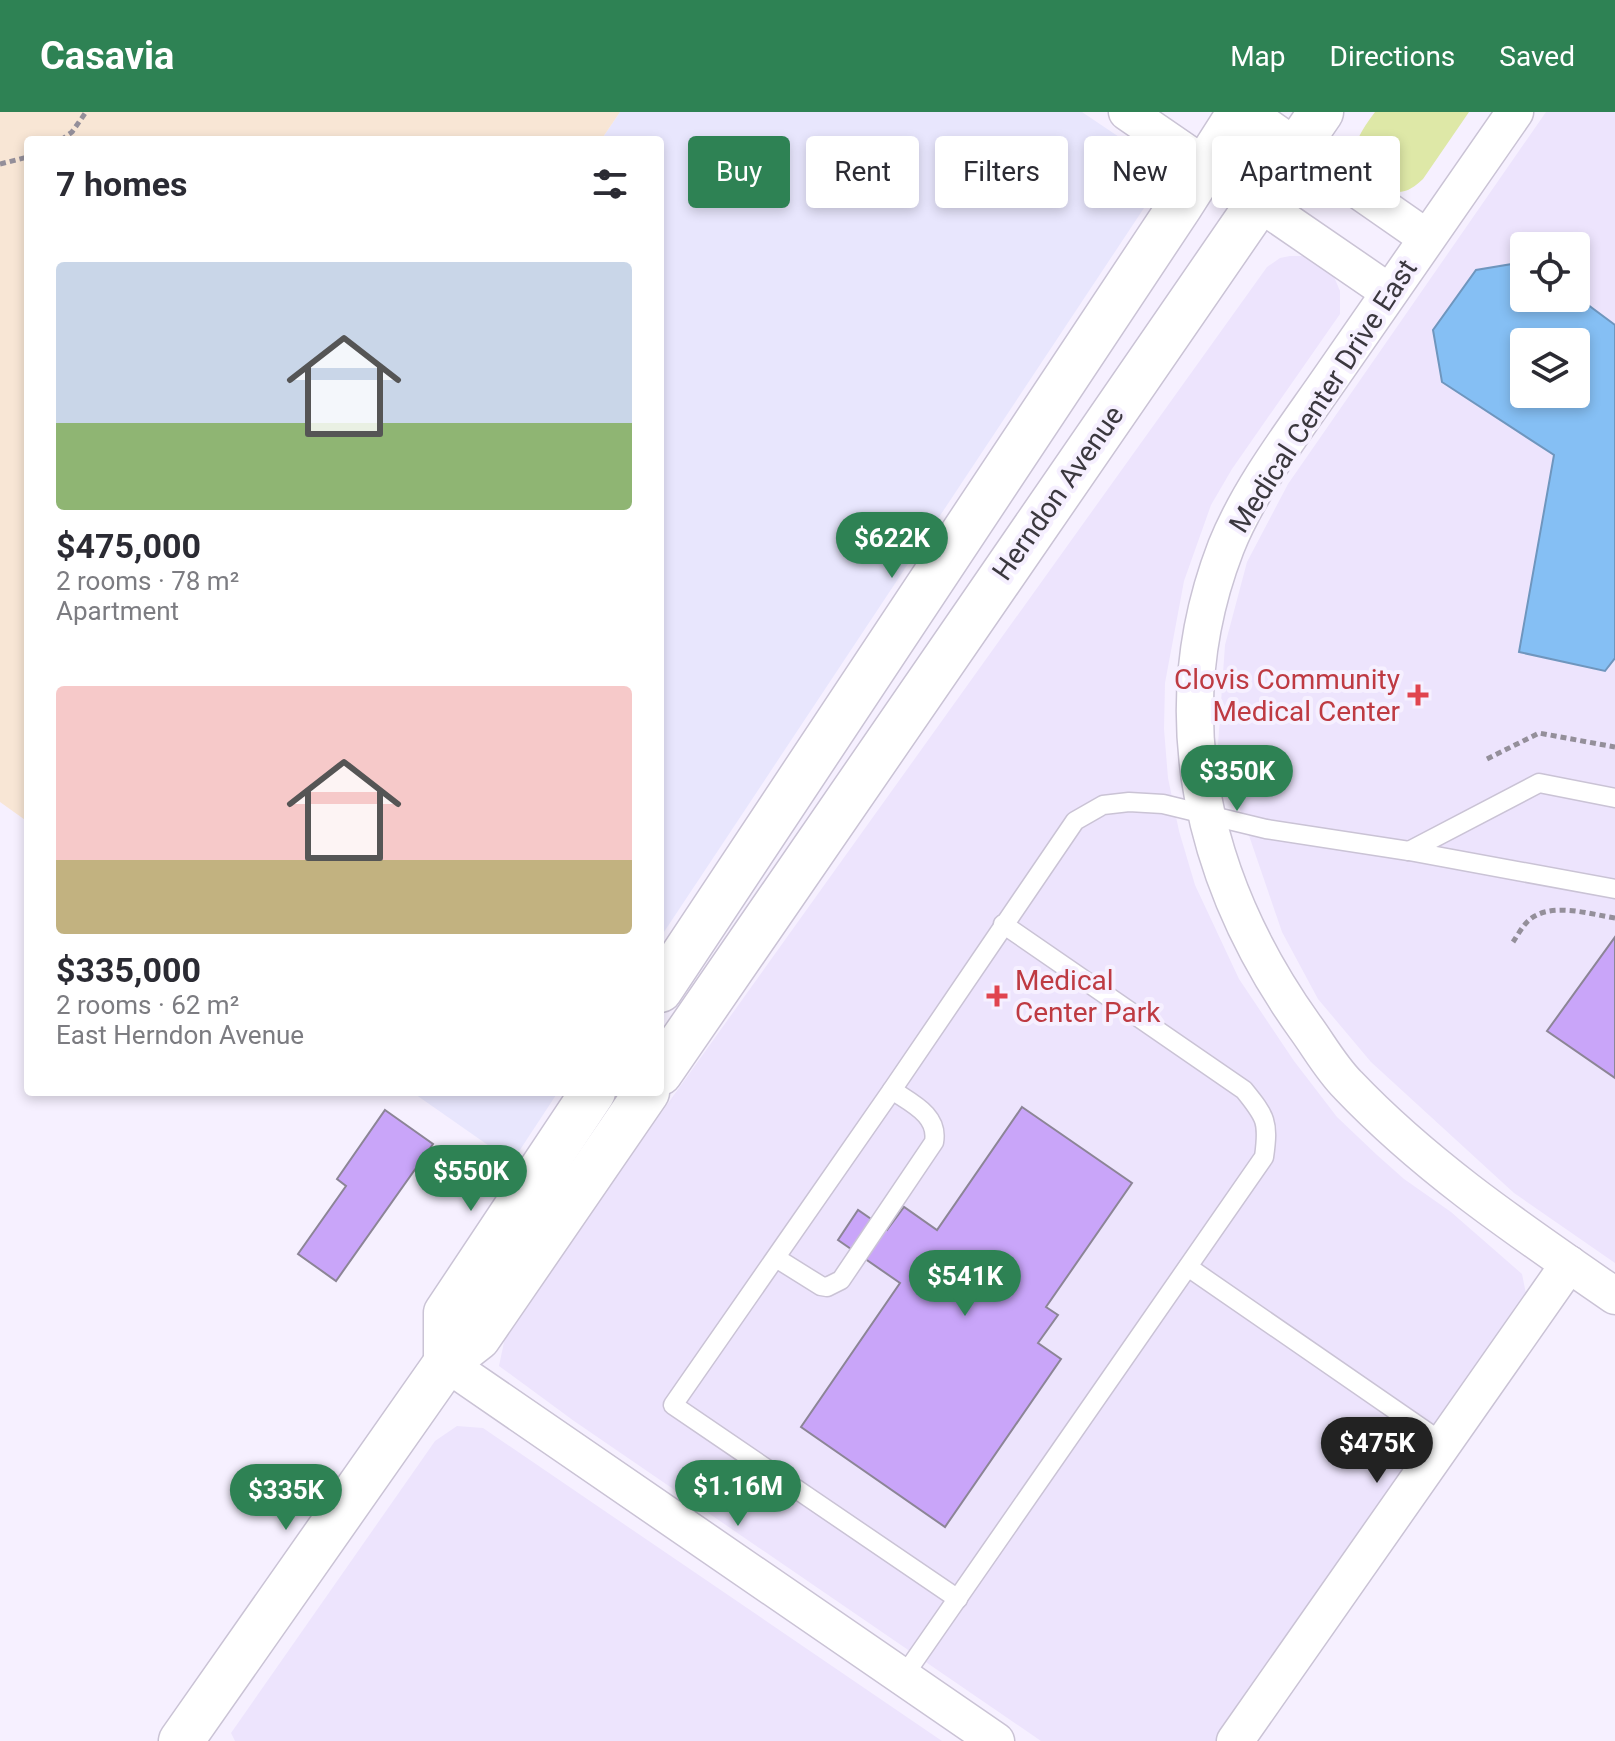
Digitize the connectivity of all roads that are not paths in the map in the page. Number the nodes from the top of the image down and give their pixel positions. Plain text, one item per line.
1 (1127, 112) edge
2 (1240, 112) edge
3 (1246, 112) edge
4 (1321, 112) edge
5 (1515, 112) edge
6 (1280, 136) edge
7 (1304, 136) edge
8 (1206, 165) junction
9 (1212, 169) edge
10 (1255, 208) edge
11 (1268, 208) edge
12 (1384, 208) edge
13 (1427, 238) junction
14 (1389, 292) junction
15 (1615, 798) edge
16 (1206, 813) junction
17 (1409, 851) junction
18 (1615, 889) edge
19 (1003, 924) junction
20 (664, 984) edge
21 (664, 1067) edge
22 (892, 1090) junction
23 (590, 1096) edge
24 (644, 1096) edge
25 (776, 1258) junction
26 (1569, 1264) junction
27 (1188, 1267) junction
28 (1615, 1296) edge
29 (446, 1363) junction
30 (1443, 1443) junction
31 (958, 1599) junction
32 (903, 1677) junction
33 (181, 1741) edge
34 (996, 1741) edge
35 (1235, 1741) edge

1 - 8 street
2 - 8 main road, Herndon Avenue
3 - 6 street
4 - 7 main road, Herndon Avenue
5 - 13 street, Medical Center Drive East
8 - 9 street
8 - 20 main road, Herndon Avenue
10 - 21 main road, Herndon Avenue
11 - 14 street
12 - 13 street
13 - 14 street, Medical Center Drive East
14 - 16 street, Medical Center Drive East
15 - 17 lane
16 - 17 lane
16 - 19 lane
16 - 26 street, Medical Center Drive East
17 - 18 lane
19 - 22 lane
19 - 27 lane
22 - 25 lane
22 - 25 lane
23 - 29 main road
24 - 29 main road
25 - 31 lane
26 - 28 street, Medical Center Drive East
26 - 30 street
27 - 30 lane
27 - 31 lane
29 - 32 street
29 - 33 main road
30 - 35 street
31 - 32 lane
32 - 34 street

